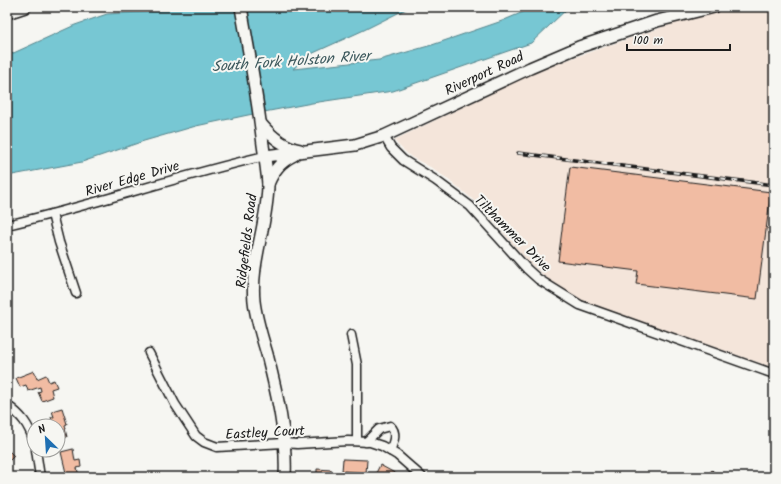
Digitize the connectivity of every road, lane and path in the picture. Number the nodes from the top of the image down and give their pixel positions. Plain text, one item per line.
1 (25, 7) edge
2 (241, 7) edge
3 (714, 7) edge
4 (7, 13) edge
5 (261, 124) junction
6 (384, 136) junction
7 (308, 152) junction
8 (264, 156) junction
9 (268, 184) junction
10 (52, 214) junction
11 (7, 225) edge
12 (76, 293) dead end
13 (352, 336) dead end
14 (149, 353) dead end
15 (774, 374) edge
16 (7, 405) edge
17 (26, 423) edge
18 (357, 441) junction
19 (366, 442) junction
20 (284, 443) junction
21 (390, 451) junction
22 (37, 458) edge
23 (40, 477) edge
24 (285, 477) edge
25 (422, 477) edge

1 - 4 main road
2 - 5 main road, Ridgefields Road
3 - 6 main road, Riverport Road
5 - 7 main road
5 - 8 main road, Ridgefields Road
6 - 7 main road, Riverport Road
6 - 15 street, Tilthammer Drive
7 - 8 main road, Riverport Road
7 - 9 main road
8 - 9 main road, Ridgefields Road
8 - 10 street, River Edge Drive
9 - 20 main road, Ridgefields Road
10 - 11 street, River Edge Drive
10 - 12 street
13 - 18 street
14 - 20 street, Eastley Court
16 - 17 street
18 - 19 street, Eastley Court
18 - 20 street, Eastley Court
19 - 21 street, Eastley Court
19 - 21 street
20 - 24 main road, Ridgefields Road
21 - 25 street, Eastley Court
22 - 23 street

